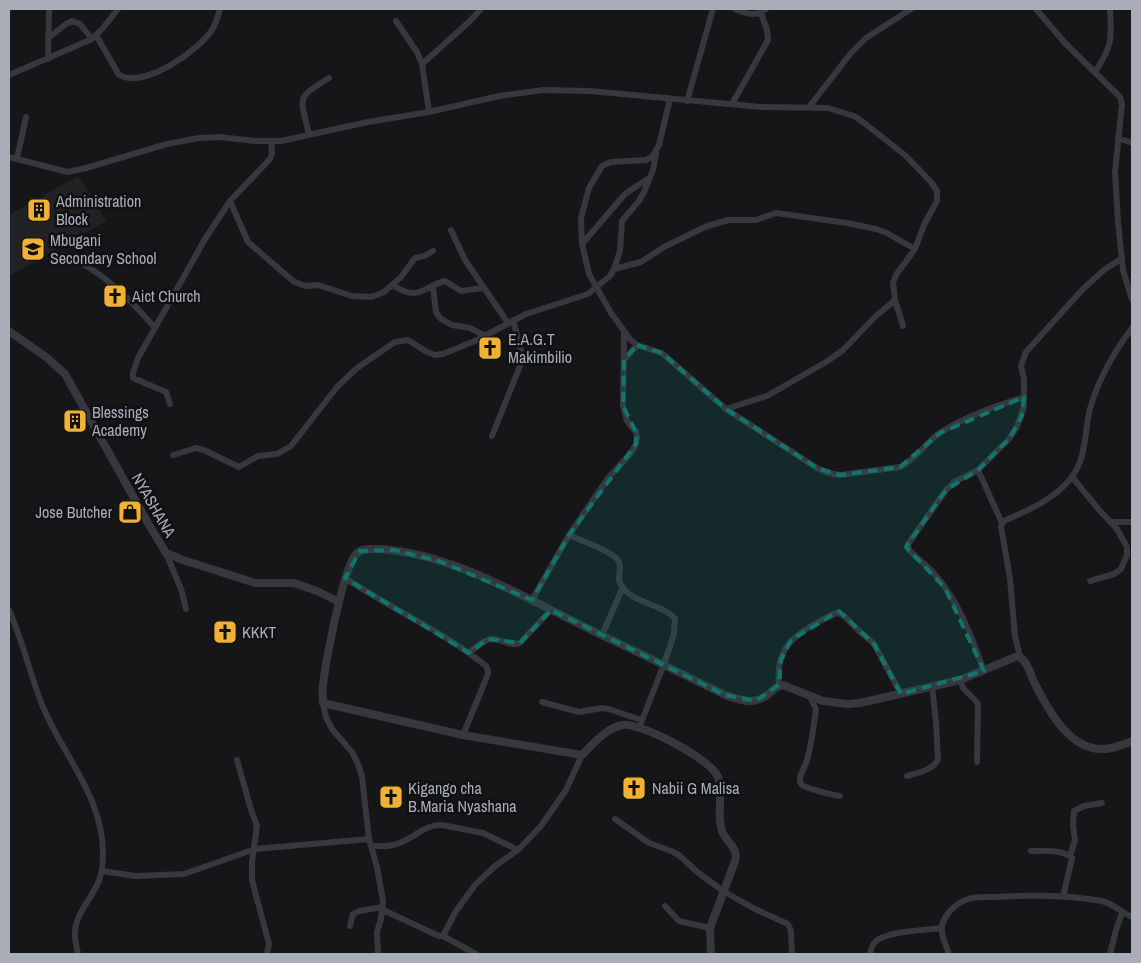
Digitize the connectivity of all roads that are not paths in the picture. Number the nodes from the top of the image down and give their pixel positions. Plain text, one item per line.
1 (49, 9) edge
2 (118, 9) edge
3 (220, 9) edge
4 (481, 9) edge
5 (713, 9) edge
6 (735, 9) edge
7 (911, 9) edge
8 (1036, 9) edge
9 (1110, 9) edge
10 (764, 11) edge
11 (396, 21) dead end
12 (94, 37) junction
13 (48, 38) junction
14 (48, 58) junction
15 (422, 64) junction
16 (1095, 72) junction
17 (9, 75) edge
18 (329, 78) dead end
19 (670, 99) junction
20 (687, 101) junction
21 (732, 104) junction
22 (808, 107) junction
23 (429, 112) junction
24 (26, 117) dead end
25 (308, 134) junction
26 (1118, 138) junction
27 (271, 142) junction
28 (1132, 143) edge
29 (656, 151) junction
30 (9, 156) edge
31 (17, 158) junction
32 (650, 177) junction
33 (230, 201) junction
34 (451, 230) dead end
35 (582, 244) junction
36 (915, 249) junction
37 (433, 251) dead end
38 (63, 255) dead end
39 (1122, 258) junction
40 (614, 269) junction
41 (392, 285) junction
42 (433, 287) junction
43 (484, 288) junction
44 (596, 288) junction
45 (895, 300) junction
46 (1132, 300) edge
47 (511, 322) junction
48 (903, 326) dead end
49 (155, 328) junction
50 (1132, 328) edge
51 (9, 331) edge
52 (624, 333) junction
53 (485, 336) junction
54 (637, 345) junction
55 (624, 360) junction
56 (1024, 396) junction
57 (170, 404) dead end
58 (726, 409) junction
59 (492, 436) dead end
60 (173, 455) dead end
61 (978, 470) junction
62 (1072, 477) junction
63 (1112, 522) junction
64 (1132, 522) edge
65 (1002, 523) junction
66 (569, 535) junction
67 (166, 552) junction
68 (345, 578) junction
69 (1090, 581) dead end
70 (622, 587) junction
71 (532, 600) junction
72 (339, 602) junction
73 (186, 609) dead end
74 (9, 610) edge
75 (552, 610) junction
76 (602, 635) junction
77 (469, 653) junction
78 (1020, 656) junction
79 (664, 664) junction
80 (984, 671) junction
81 (960, 680) junction
82 (779, 685) junction
83 (932, 686) junction
84 (901, 694) junction
85 (810, 697) junction
86 (542, 702) dead end
87 (323, 703) junction
88 (640, 724) junction
89 (462, 735) junction
90 (1132, 741) edge
91 (582, 756) junction
92 (237, 760) dead end
93 (977, 762) dead end
94 (907, 776) dead end
95 (840, 796) dead end
96 (1102, 803) dead end
97 (615, 820) dead end
98 (370, 843) junction
99 (255, 849) junction
100 (518, 850) junction
101 (1031, 851) dead end
102 (1070, 856) junction
103 (102, 871) junction
104 (723, 891) junction
105 (1063, 897) junction
106 (664, 906) dead end
107 (383, 909) junction
108 (1122, 913) junction
109 (1132, 917) edge
110 (350, 926) dead end
111 (710, 928) junction
112 (942, 928) junction
113 (443, 936) junction
114 (78, 954) edge
115 (267, 954) edge
116 (378, 954) edge
117 (476, 954) edge
118 (711, 954) edge
119 (792, 954) edge
120 (870, 954) edge
121 (949, 954) edge
122 (1110, 954) edge

1 - 13 street
2 - 12 street
3 - 12 street
4 - 15 street
5 - 20 street
6 - 10 street
7 - 22 street
8 - 16 street
9 - 16 street
10 - 21 street
11 - 15 street
12 - 13 street
12 - 14 street
13 - 14 street
14 - 17 street
15 - 23 street
16 - 26 street
18 - 25 street
19 - 20 street
19 - 23 street
19 - 29 street
20 - 21 street
21 - 22 street
22 - 36 street
23 - 25 street
24 - 31 street
25 - 27 street
26 - 28 street
26 - 39 street
27 - 31 street
27 - 33 street
29 - 32 street
29 - 35 street
30 - 31 street
32 - 35 street
32 - 40 street
33 - 41 street
33 - 49 street
34 - 43 street
35 - 44 street
36 - 40 street
36 - 45 street
37 - 41 street
38 - 49 street
39 - 46 street
39 - 56 street
40 - 44 street
41 - 42 street
42 - 43 street
42 - 53 street
43 - 47 street
44 - 47 street
44 - 52 street
45 - 48 street
45 - 58 street
47 - 53 street
47 - 59 street
49 - 57 street
50 - 62 street
51 - 67 street, NYASHANA
52 - 54 street
52 - 55 street
53 - 60 street
54 - 55 street
54 - 58 street
55 - 66 street
56 - 58 street
56 - 61 street
61 - 65 street
61 - 80 street
62 - 63 street
62 - 65 street
63 - 64 street
63 - 69 street
65 - 78 street
66 - 70 street
66 - 71 street
67 - 72 street, NYASHANA
67 - 73 street
68 - 71 street
68 - 72 street
68 - 77 street
70 - 76 street
70 - 79 street
71 - 75 street
72 - 87 street
74 - 103 street
75 - 76 street
75 - 77 street
76 - 79 street
77 - 89 street
78 - 80 street
78 - 90 street
79 - 82 street
79 - 88 street
80 - 81 street
81 - 83 street
81 - 93 street
82 - 84 street
82 - 85 street
83 - 84 street
83 - 94 street
84 - 85 street
85 - 95 street
86 - 88 street
87 - 89 street
87 - 98 street
88 - 91 street
88 - 104 street
89 - 91 street
91 - 100 street
92 - 99 street
96 - 102 street
97 - 104 street
98 - 99 street
98 - 100 street
98 - 107 street
99 - 103 street
99 - 115 street
100 - 113 street
101 - 102 street
102 - 105 street
103 - 114 street
104 - 111 street
104 - 119 street
105 - 108 street
105 - 112 street
106 - 111 street
107 - 110 street
107 - 113 street
107 - 116 street
108 - 109 street
108 - 122 street
111 - 118 street
112 - 120 street
112 - 121 street
113 - 117 street

